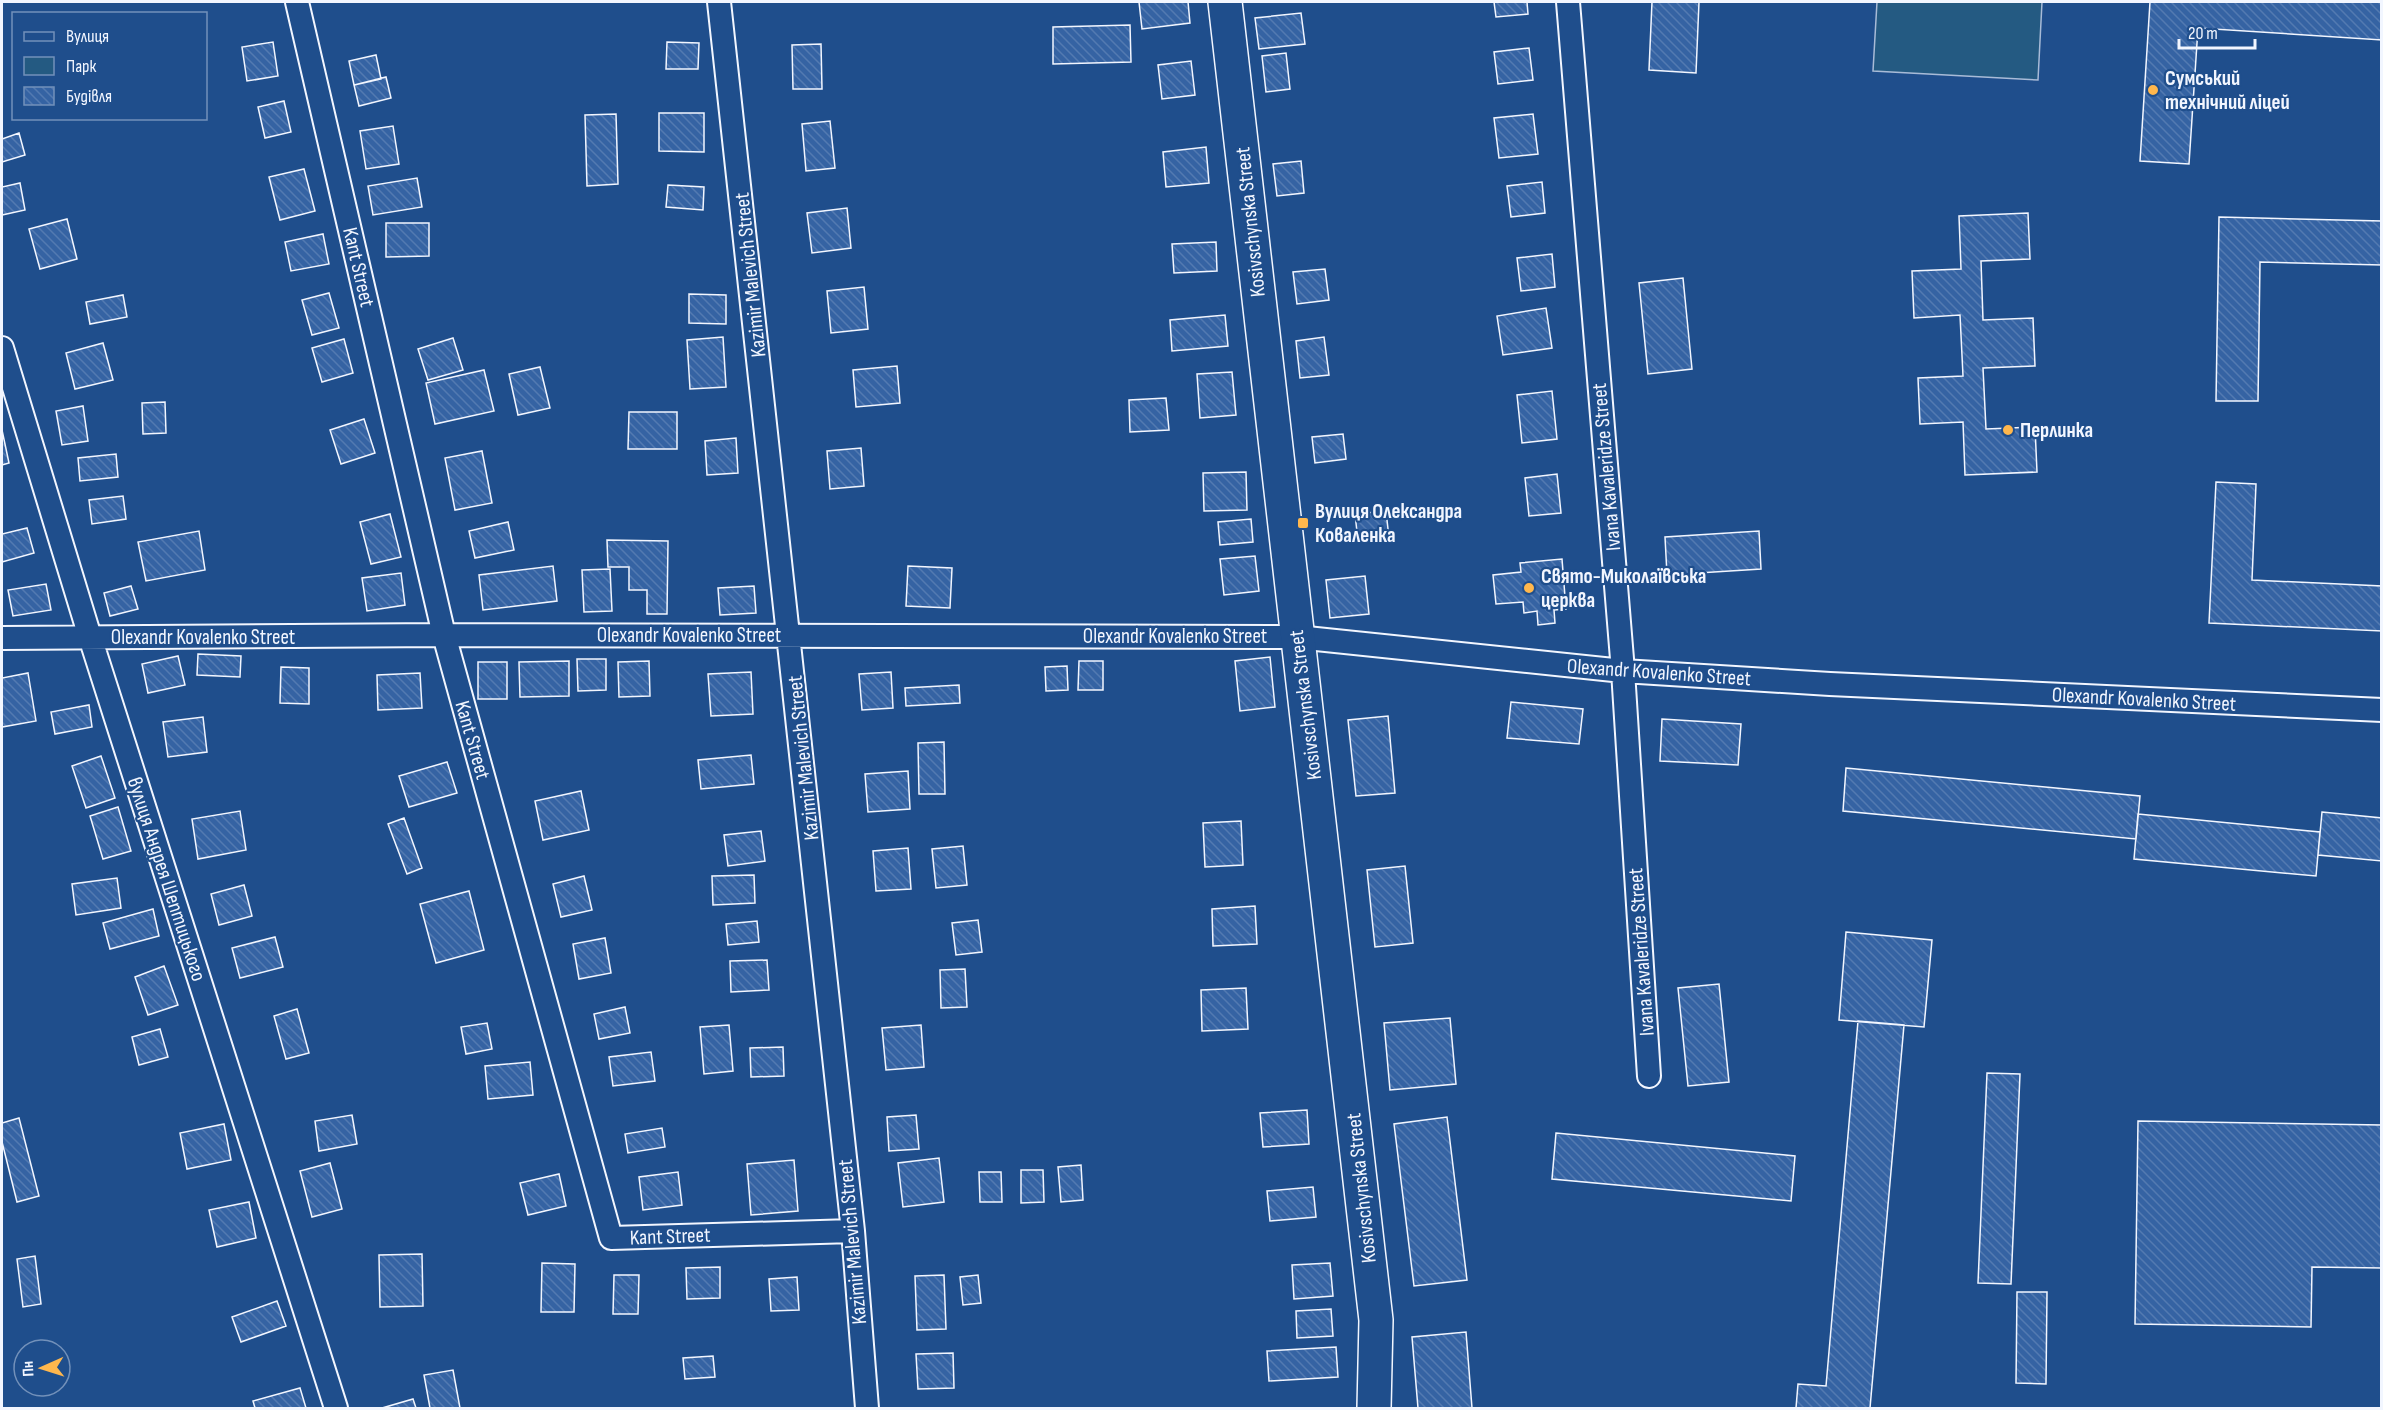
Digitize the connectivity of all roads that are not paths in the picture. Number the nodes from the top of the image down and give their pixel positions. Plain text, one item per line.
1 (297, 2) edge
2 (719, 2) edge
3 (1225, 2) edge
4 (1568, 2) edge
5 (2, 348) edge
6 (444, 635) junction
7 (790, 635) junction
8 (90, 637) junction
9 (1297, 637) junction
10 (2, 638) edge
11 (1623, 671) junction
12 (2382, 710) edge
13 (1649, 1076) dead end
14 (853, 1231) junction
15 (336, 1408) edge
16 (867, 1408) edge
17 (1374, 1408) edge

1 - 6 street, Kant Street
2 - 7 street, Kazimir Malevich Street
3 - 9 street, Kosivschynska Street
4 - 11 street, Ivana Kavaleridze Street
5 - 8 street, вулиця Андрея Шептицького
6 - 7 street, Olexandr Kovalenko Street
6 - 8 street, Olexandr Kovalenko Street
6 - 14 street, Kant Street
7 - 9 street, Olexandr Kovalenko Street
7 - 14 street, Kazimir Malevich Street
8 - 10 street, Olexandr Kovalenko Street
8 - 15 street, вулиця Андрея Шептицького
9 - 11 street, Olexandr Kovalenko Street
9 - 17 street, Kosivschynska Street
11 - 12 street, Olexandr Kovalenko Street
11 - 13 street, Ivana Kavaleridze Street
14 - 16 street, Kazimir Malevich Street

